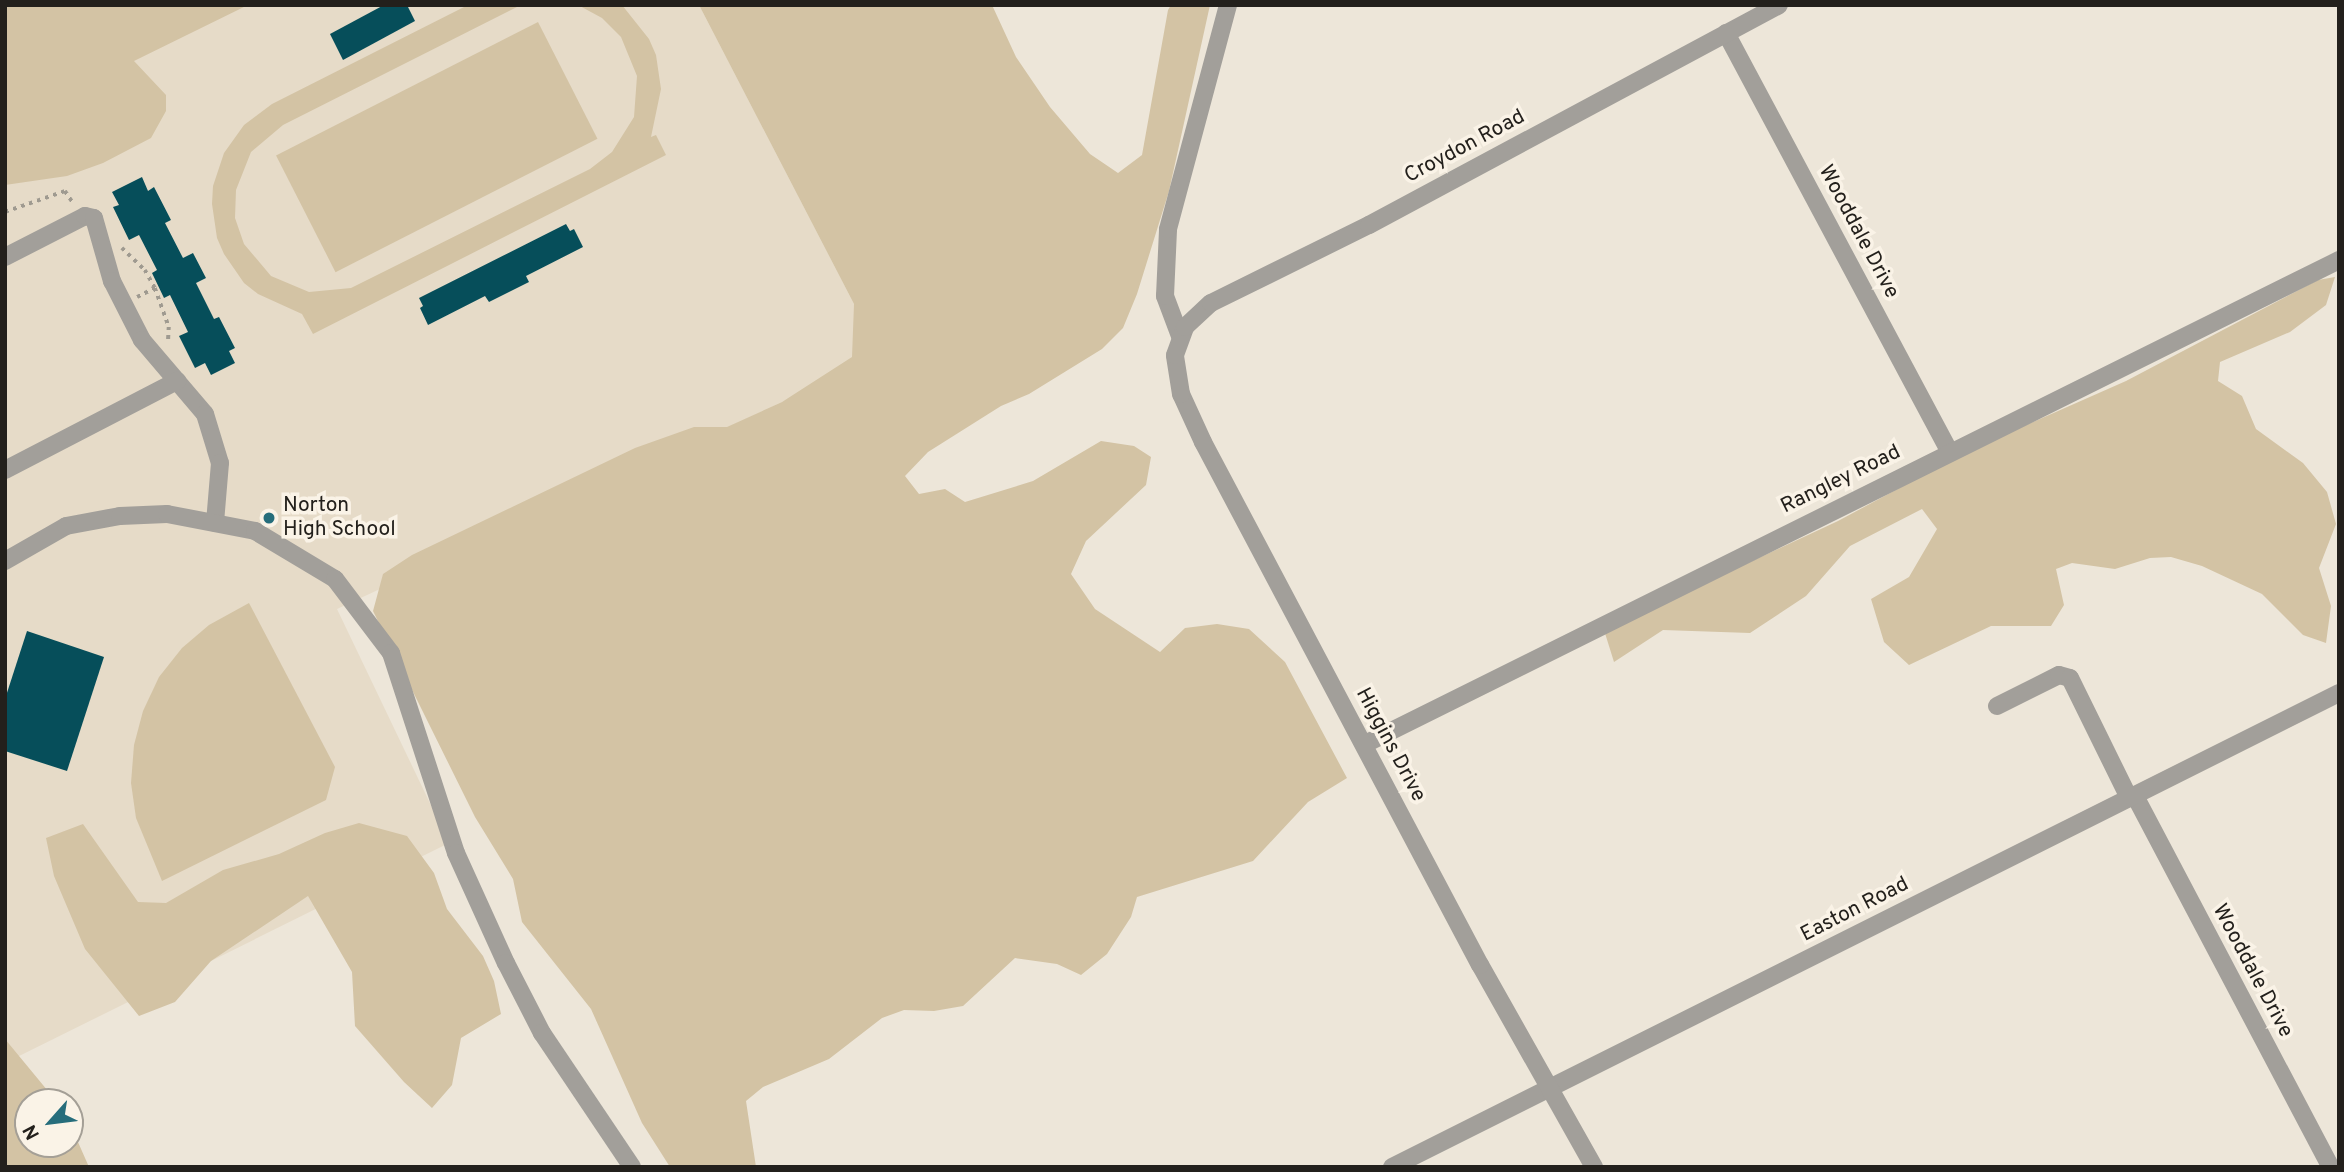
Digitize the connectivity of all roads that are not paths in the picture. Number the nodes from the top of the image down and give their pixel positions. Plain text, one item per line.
1 (1228, 5) edge
2 (1779, 5) edge
3 (1726, 33) junction
4 (5, 257) edge
5 (2339, 260) edge
6 (1180, 336) junction
7 (177, 381) junction
8 (1950, 452) junction
9 (5, 470) edge
10 (215, 523) junction
11 (5, 561) edge
12 (2339, 693) edge
13 (1997, 706) dead end
14 (1365, 744) junction
15 (2132, 797) junction
16 (1551, 1088) junction
17 (632, 1167) edge
18 (1392, 1167) edge
19 (1594, 1167) edge
20 (2332, 1167) edge

1 - 6 street
2 - 3 street, Croydon Road
3 - 6 street, Croydon Road
3 - 8 street, Wooddale Drive
4 - 7 street
5 - 8 street, Rangley Road
6 - 14 street, Higgins Drive
7 - 9 street
7 - 10 street
8 - 14 street, Rangley Road
10 - 11 street
10 - 17 street
12 - 15 street, Easton Road
13 - 15 street, Wooddale Drive
14 - 16 street, Higgins Drive
15 - 16 street, Easton Road
15 - 20 street, Wooddale Drive
16 - 18 street, Easton Road
16 - 19 street, Higgins Drive

